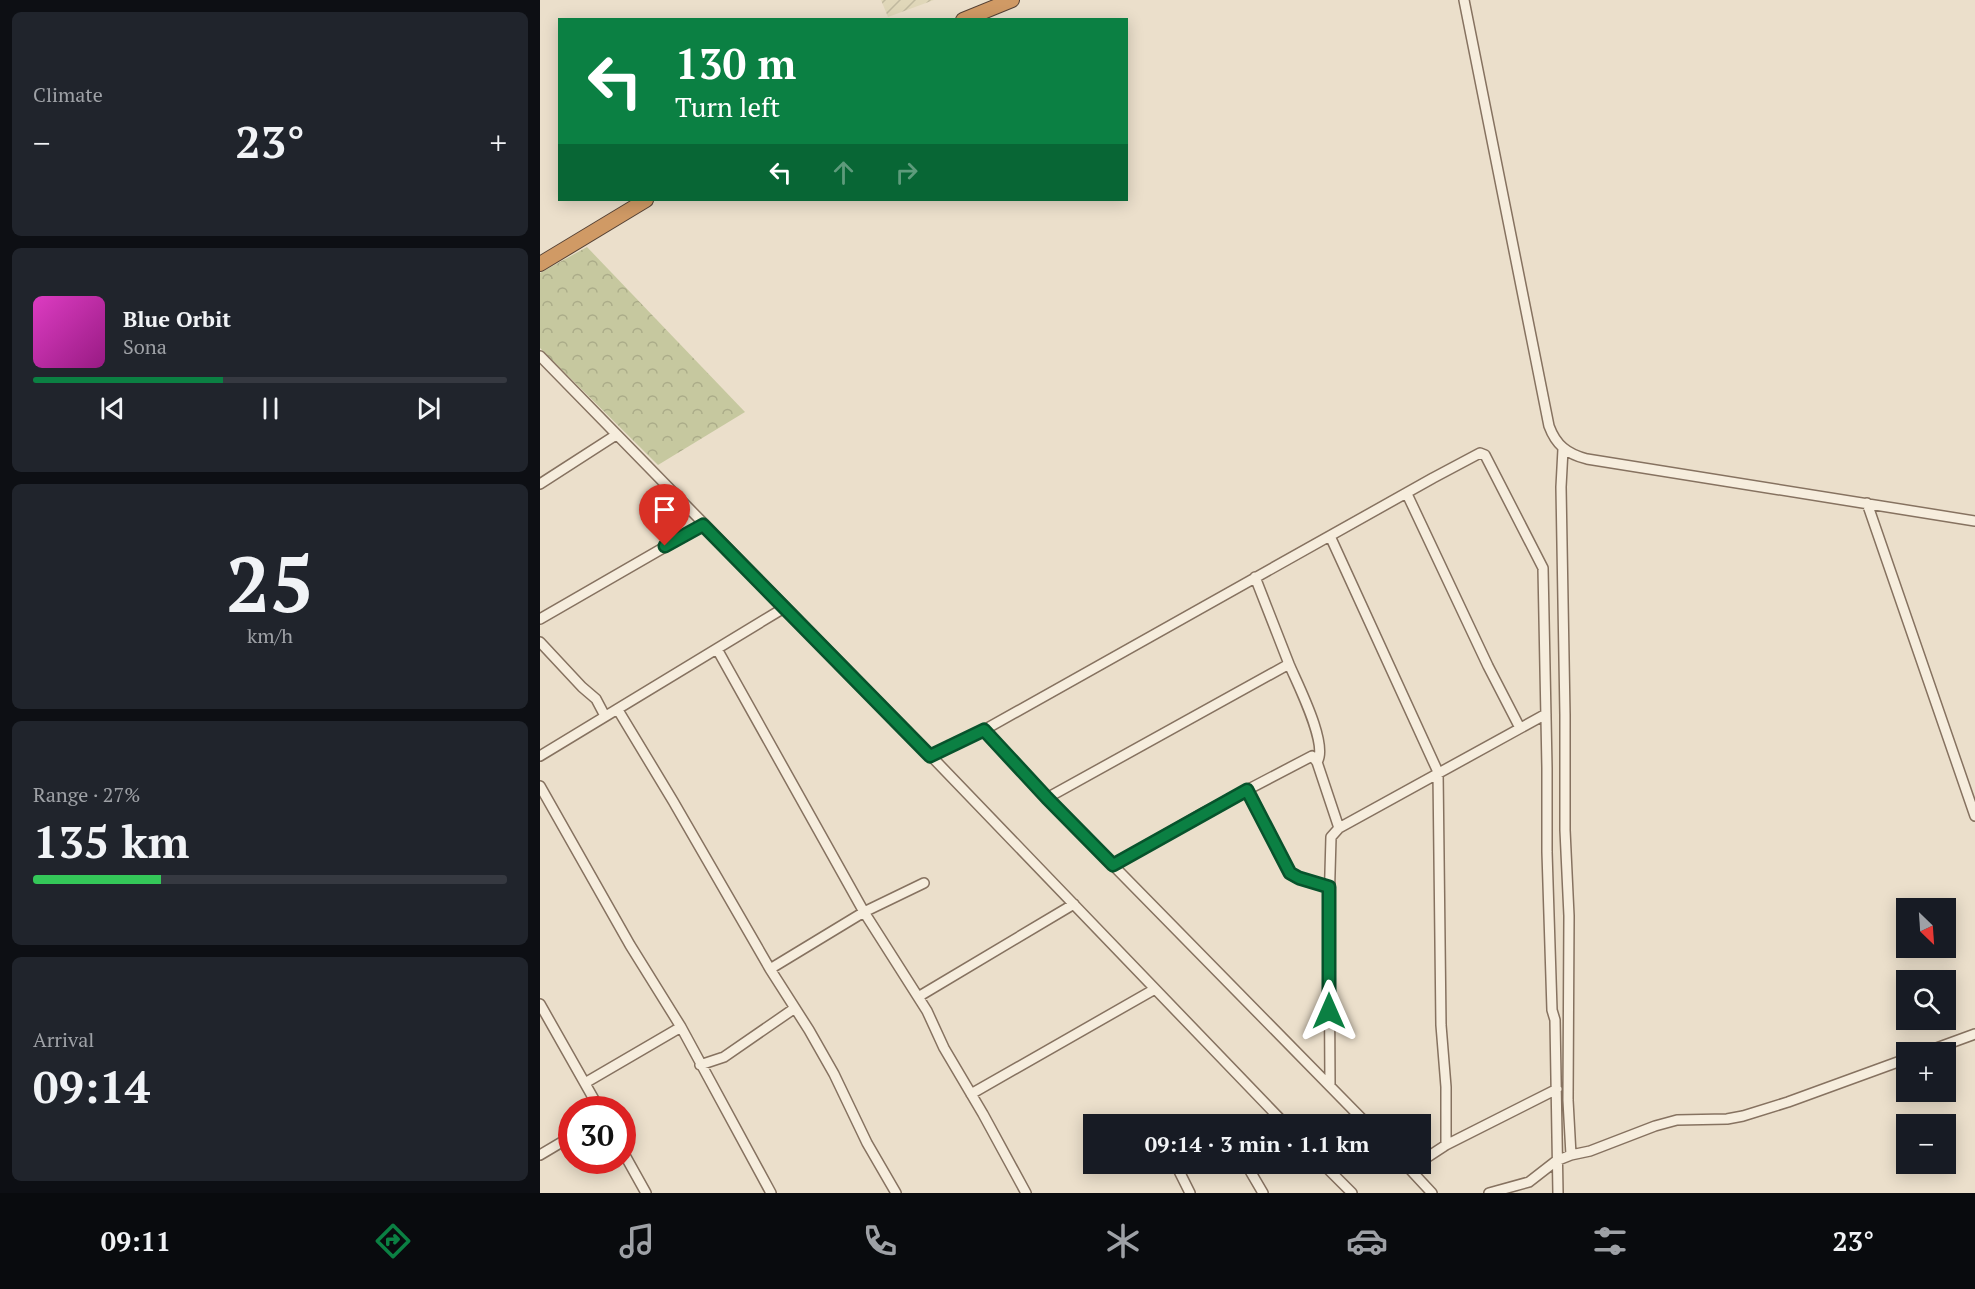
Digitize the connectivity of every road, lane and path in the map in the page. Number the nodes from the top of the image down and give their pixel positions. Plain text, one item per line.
1 (1012, 0) edge
2 (1464, 0) edge
3 (968, 18) edge
4 (644, 201) edge
5 (540, 264) edge
6 (540, 356) edge
7 (616, 435) junction
8 (1563, 449) junction
9 (540, 484) edge
10 (1407, 494) junction
11 (1867, 503) junction
12 (1975, 521) edge
13 (703, 525) junction
14 (1330, 536) junction
15 (1255, 577) junction
16 (784, 608) junction
17 (540, 619) edge
18 (540, 642) edge
19 (1563, 644) junction
20 (717, 649) junction
21 (1545, 653) junction
22 (1289, 664) junction
23 (618, 710) junction
24 (1546, 714) junction
25 (605, 716) junction
26 (1520, 728) junction
27 (984, 730) junction
28 (540, 756) edge
29 (930, 756) junction
30 (1317, 762) junction
31 (1437, 775) junction
32 (540, 786) edge
33 (1247, 790) junction
34 (1047, 798) junction
35 (1975, 816) edge
36 (1339, 828) junction
37 (1113, 865) junction
38 (924, 883) dead end
39 (1329, 887) junction
40 (1074, 904) junction
41 (864, 912) junction
42 (770, 969) junction
43 (1155, 989) junction
44 (918, 997) junction
45 (540, 1004) edge
46 (795, 1008) junction
47 (543, 1018) edge
48 (681, 1028) junction
49 (1975, 1034) edge
50 (1953, 1042) edge
51 (1896, 1063) edge
52 (700, 1065) junction
53 (585, 1083) junction
54 (1330, 1085) junction
55 (1557, 1089) junction
56 (971, 1094) junction
57 (592, 1096) edge
58 (1275, 1114) edge
59 (1358, 1114) edge
60 (558, 1144) edge
61 (1446, 1146) junction
62 (540, 1155) edge
63 (1431, 1155) edge
64 (1570, 1155) junction
65 (1556, 1161) junction
66 (635, 1174) edge
67 (1180, 1174) edge
68 (1252, 1174) edge
69 (1333, 1174) edge
70 (1419, 1174) edge
71 (646, 1193) edge
72 (771, 1193) edge
73 (896, 1193) edge
74 (1026, 1193) edge
75 (1190, 1193) edge
76 (1263, 1193) edge
77 (1352, 1193) edge
78 (1432, 1193) edge
79 (1489, 1193) edge
80 (1558, 1193) edge

1 - 3 highway
2 - 8 street
4 - 5 highway
6 - 7 street
7 - 9 street
7 - 13 street
8 - 11 street
8 - 19 street
10 - 14 street
10 - 21 street
10 - 26 street
11 - 12 street
11 - 35 street
13 - 16 street
13 - 17 street
14 - 15 street
14 - 31 street
15 - 22 street
15 - 27 street
16 - 20 street
16 - 29 street
18 - 25 street
19 - 21 street
19 - 64 street
20 - 23 street
20 - 41 street
21 - 24 street
22 - 30 street
22 - 34 street
23 - 25 street
23 - 42 street
24 - 26 street
24 - 55 street
25 - 28 street
26 - 31 street
27 - 29 street
27 - 34 street
29 - 40 street
30 - 33 street
30 - 36 street
31 - 36 street
31 - 61 street
32 - 48 street
33 - 37 street
33 - 39 street
34 - 37 street
36 - 39 street
37 - 54 street
38 - 41 street
39 - 54 street
40 - 43 street
40 - 44 street
41 - 42 street
41 - 44 street
42 - 46 street
43 - 56 street
43 - 58 street
44 - 56 street
45 - 47 street
46 - 52 street
46 - 73 street
47 - 53 street
48 - 52 street
48 - 53 street
49 - 50 street
51 - 64 street
52 - 72 street
53 - 57 street
54 - 59 street
55 - 61 street
55 - 65 street
56 - 74 street
60 - 62 street
61 - 63 street
64 - 65 street
65 - 79 street
65 - 80 street
66 - 71 street
67 - 75 street
68 - 76 street
69 - 77 street
70 - 78 street

